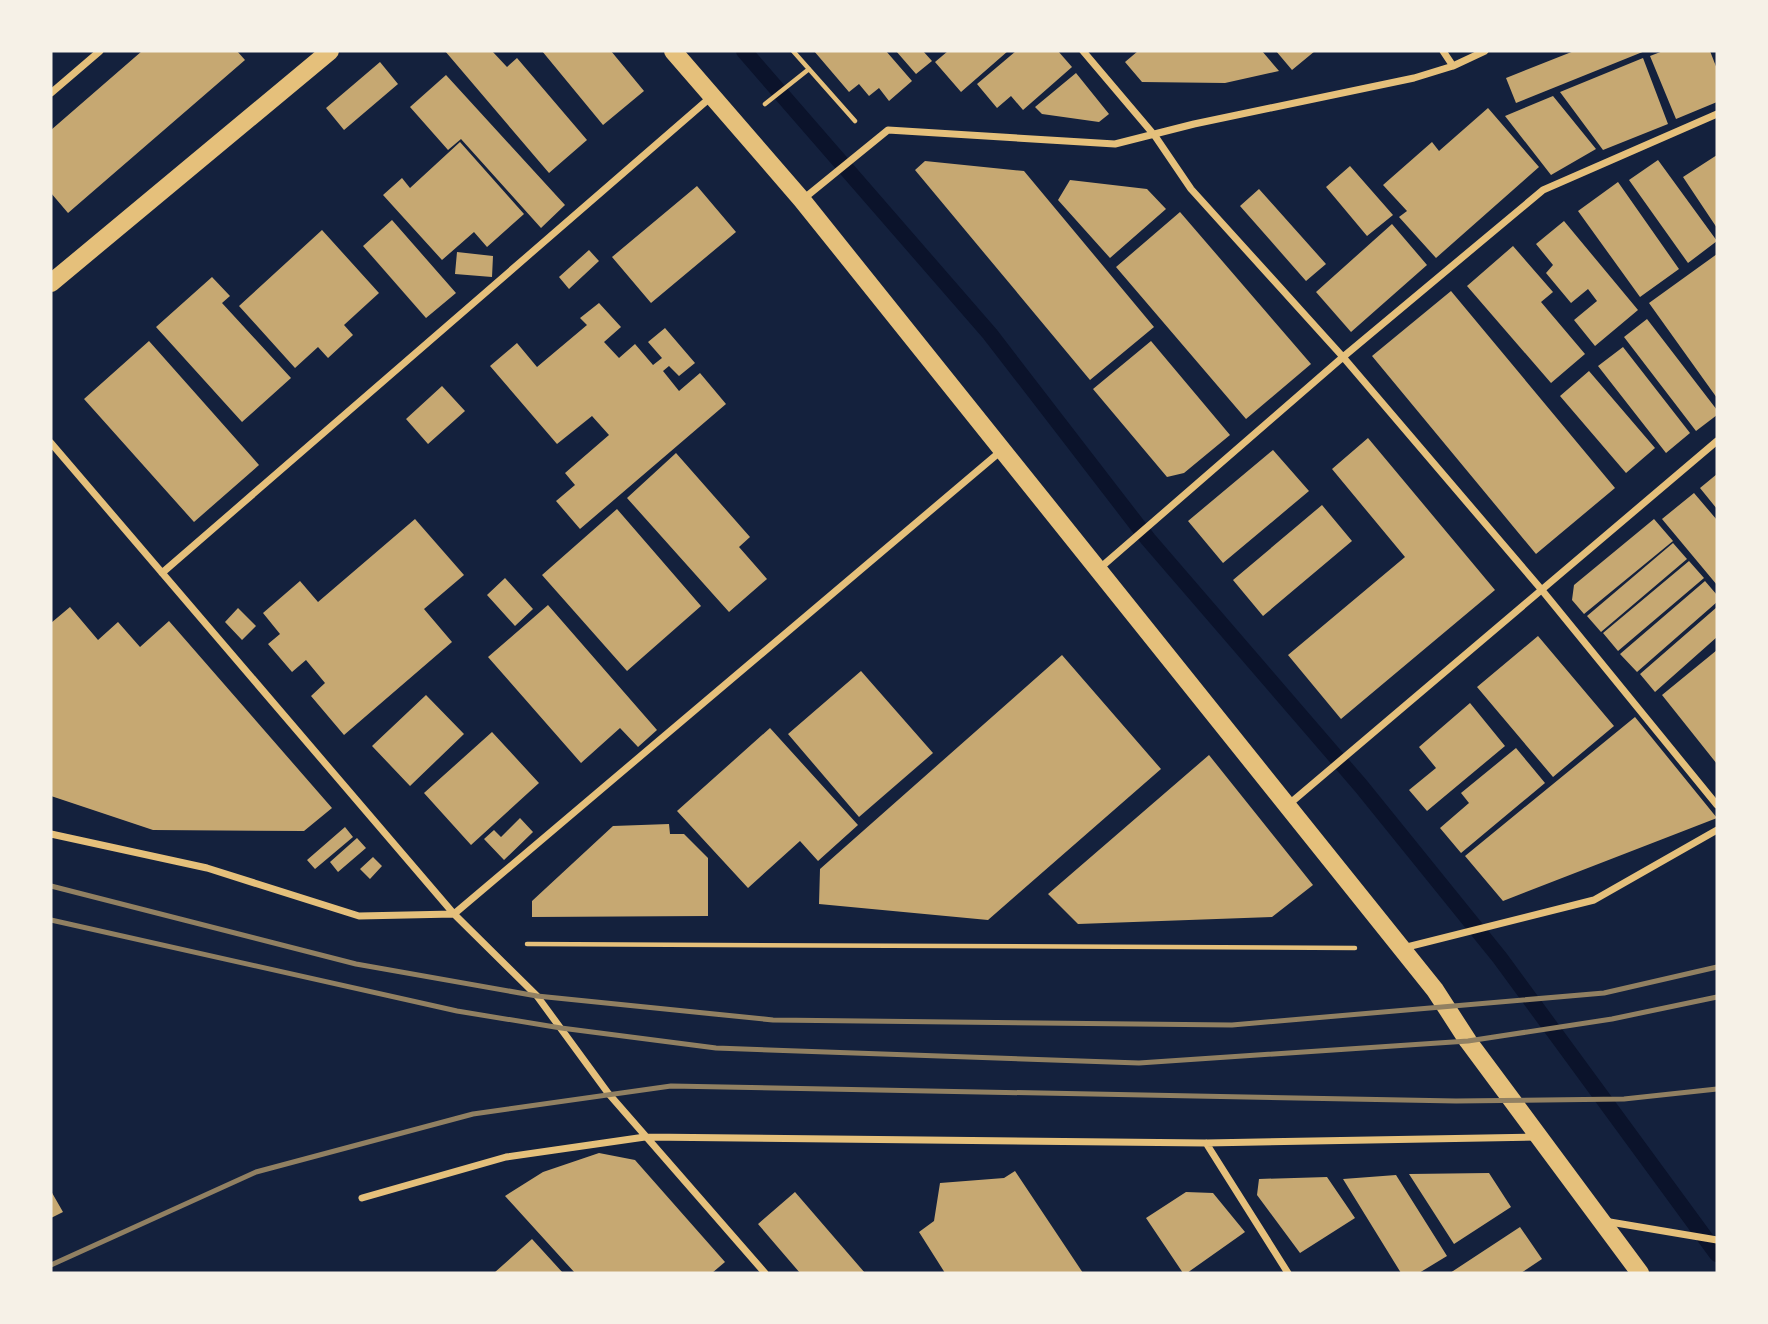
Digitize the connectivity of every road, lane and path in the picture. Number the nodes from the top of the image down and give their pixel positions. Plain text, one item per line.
1 (100, 51) edge
2 (330, 51) edge
3 (673, 51) edge
4 (793, 51) edge
5 (1083, 51) edge
6 (1443, 51) edge
7 (1485, 51) edge
8 (1453, 66) junction
9 (809, 69) junction
10 (51, 93) edge
11 (711, 97) junction
12 (759, 109) dead end
13 (1717, 114) edge
14 (888, 130) junction
15 (1155, 136) junction
16 (802, 200) junction
17 (51, 283) edge
18 (1343, 357) junction
19 (1717, 442) edge
20 (51, 443) edge
21 (1001, 451) junction
22 (1097, 570) junction
23 (162, 573) junction
24 (1541, 589) junction
25 (1717, 805) edge
26 (1286, 807) junction
27 (1717, 830) edge
28 (51, 834) edge
29 (454, 914) junction
30 (484, 944) junction
31 (1401, 949) junction
32 (645, 1137) junction
33 (1540, 1137) junction
34 (1206, 1143) junction
35 (362, 1198) dead end
36 (1598, 1220) junction
37 (1717, 1240) edge
38 (760, 1271) edge
39 (1288, 1273) edge
40 (1640, 1273) edge

1 - 10 street
2 - 17 main road
3 - 11 main road
4 - 9 path
5 - 15 street
6 - 8 street
7 - 8 street
8 - 15 street
9 - 12 path
9 - 14 path
11 - 16 main road
11 - 23 street
13 - 18 street
14 - 15 street
14 - 16 street
15 - 18 street
16 - 21 main road
18 - 22 street
18 - 24 street
19 - 24 street
20 - 23 street
21 - 22 main road
21 - 29 street
22 - 26 main road
23 - 29 street
24 - 25 street
24 - 26 street
26 - 31 main road
27 - 31 street
28 - 29 street
29 - 30 street
30 - 31 path
30 - 32 street
31 - 33 main road
32 - 34 street
32 - 35 street
32 - 38 street
33 - 34 street
33 - 36 main road
34 - 39 street
36 - 37 street
36 - 40 main road

